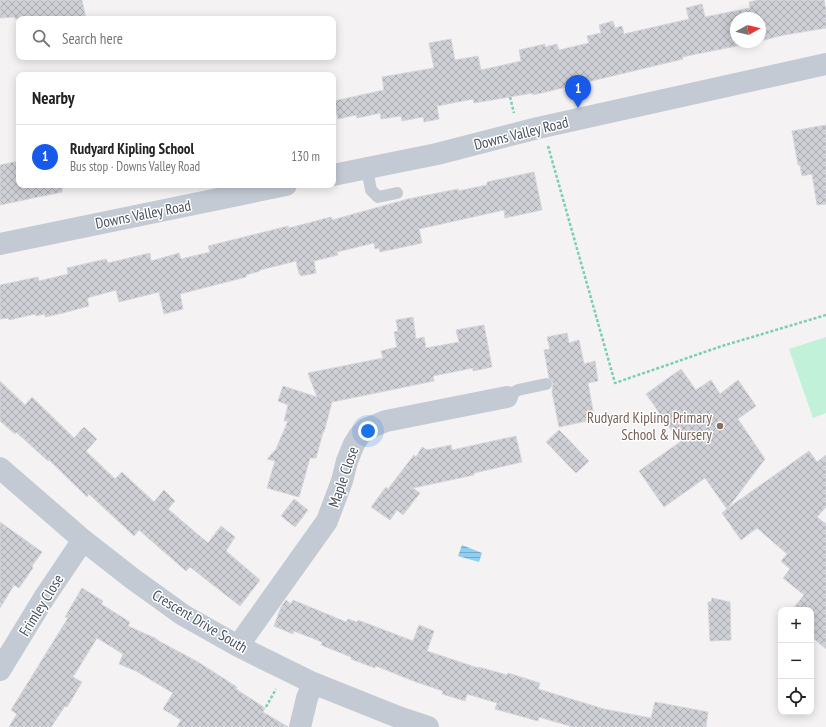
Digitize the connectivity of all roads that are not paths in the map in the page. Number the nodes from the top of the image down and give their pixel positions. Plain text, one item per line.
1 (826, 64) edge
2 (367, 169) junction
3 (336, 174) edge
4 (271, 188) edge
5 (397, 193) dead end
6 (0, 244) edge
7 (546, 384) dead end
8 (507, 397) joint
9 (2, 474) edge
10 (83, 540) junction
11 (238, 646) junction
12 (0, 670) edge
13 (313, 683) junction
14 (300, 727) edge
15 (428, 727) edge

1 - 2 street, Downs Valley Road
2 - 3 street, Downs Valley Road
2 - 5 lane
4 - 6 street, Downs Valley Road
7 - 8 lane
8 - 11 street, Maple Close
9 - 10 street, Crescent Drive South
10 - 11 street, Crescent Drive South
10 - 12 street, Frimley Close
11 - 13 street, Crescent Drive South
13 - 14 street
13 - 15 street, Crescent Drive South

